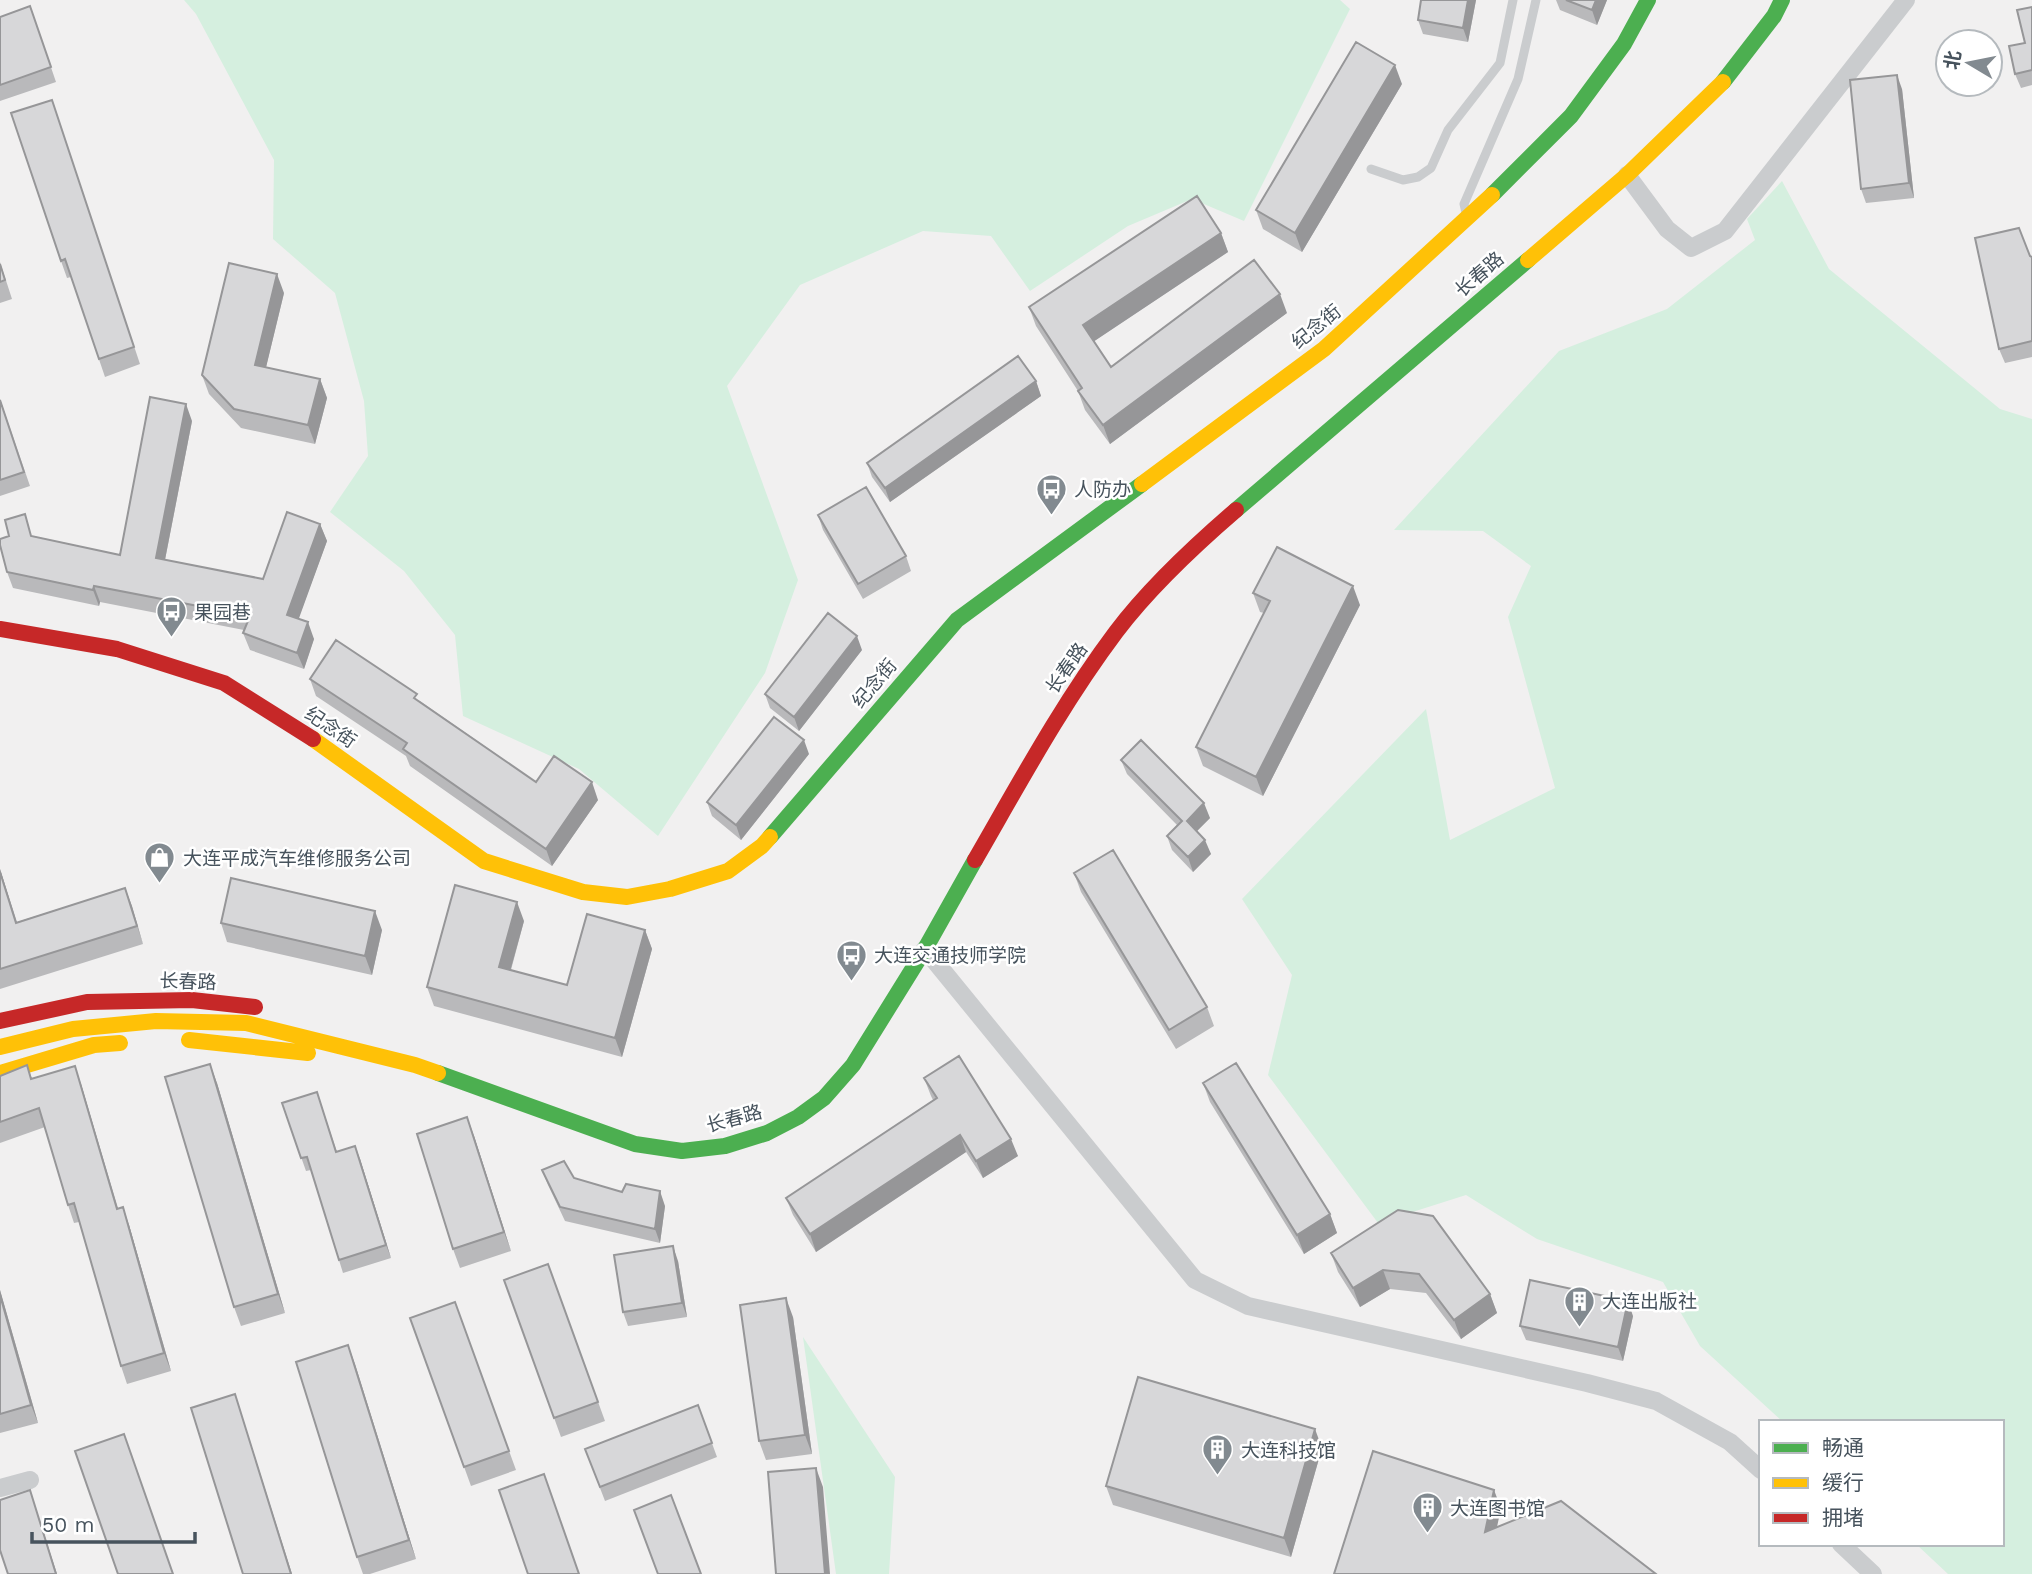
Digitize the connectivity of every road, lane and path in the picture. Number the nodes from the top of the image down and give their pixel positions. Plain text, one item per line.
1 (1513, 0) edge
2 (1536, 0) edge
3 (1648, 0) edge
4 (1782, 0) edge
5 (1906, 0) edge
6 (1371, 169) dead end
7 (1627, 175) junction
8 (1468, 219) junction
9 (0, 629) edge
10 (925, 949) junction
11 (274, 1012) dead end
12 (0, 1021) edge
13 (323, 1026) dead end
14 (173, 1040) dead end
15 (134, 1042) dead end
16 (0, 1047) edge
17 (367, 1051) junction
18 (0, 1073) edge
19 (1759, 1468) edge
20 (30, 1480) dead end
21 (0, 1488) edge
22 (1843, 1546) edge
23 (1873, 1574) edge

1 - 6 lane
2 - 8 lane
3 - 8 main road, 纪念街
4 - 7 main road, 长春路
5 - 7 street
7 - 10 main road, 长春路
8 - 9 main road, 纪念街
10 - 17 main road, 长春路
10 - 19 street
11 - 12 main road, 长春路
13 - 17 main road, 长春路
14 - 17 main road, 长春路
15 - 18 main road
16 - 17 main road, 长春路
20 - 21 street
22 - 23 street

